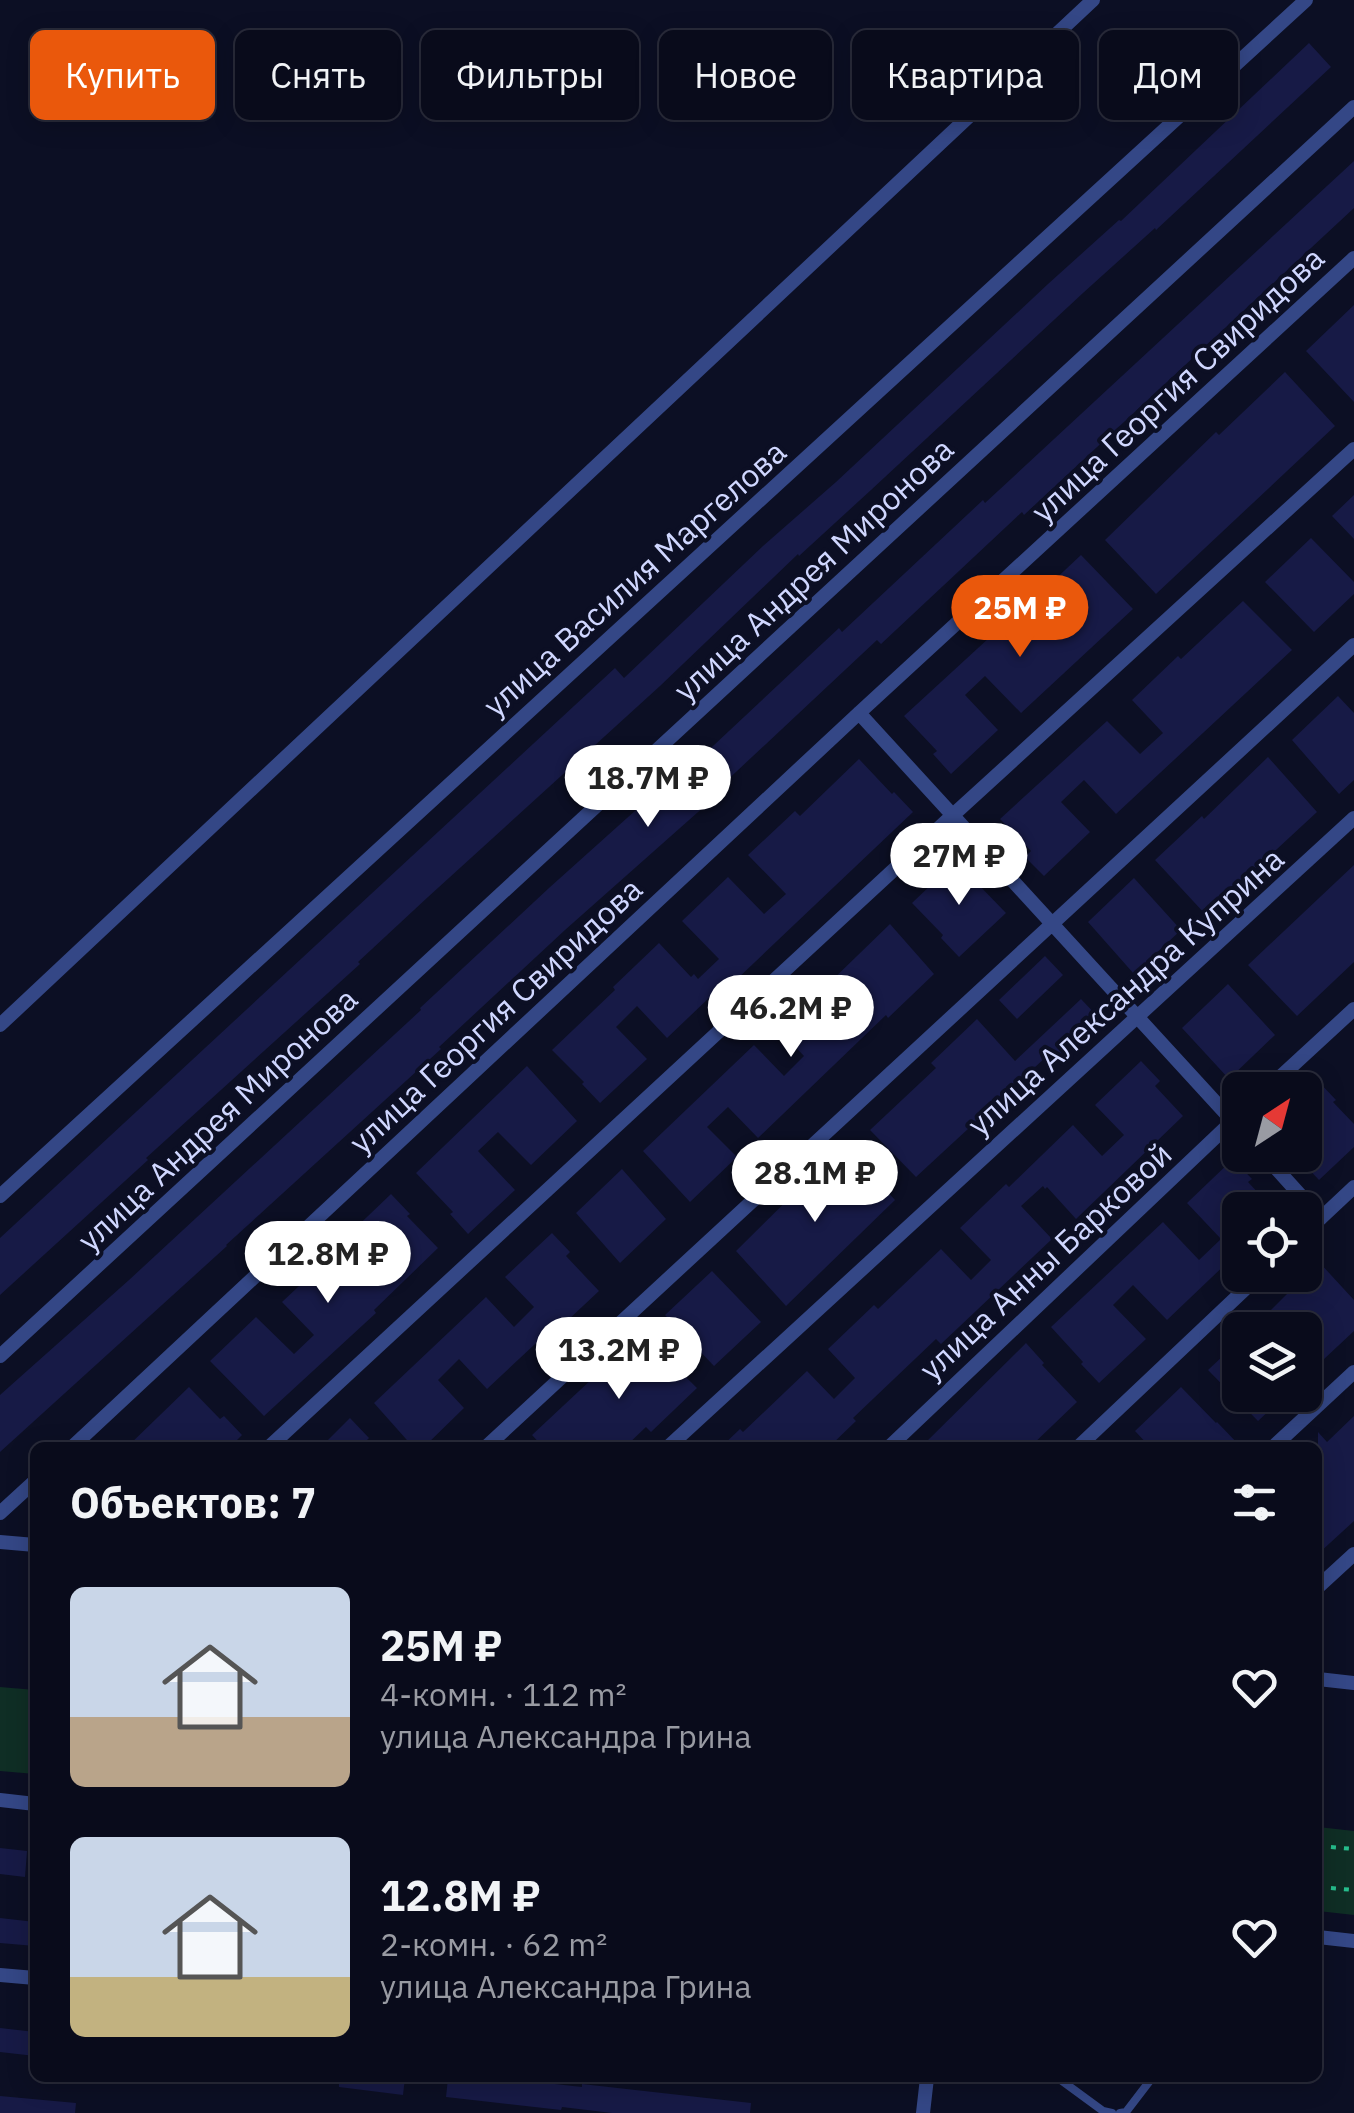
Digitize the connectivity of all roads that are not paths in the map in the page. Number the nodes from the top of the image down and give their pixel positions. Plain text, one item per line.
1 (1093, 0) edge
2 (1306, 0) edge
3 (1354, 108) edge
4 (1354, 258) edge
5 (1354, 449) edge
6 (1354, 645) edge
7 (859, 714) junction
8 (953, 815) junction
9 (1354, 818) edge
10 (1052, 924) junction
11 (1354, 1009) edge
12 (1137, 1016) junction
13 (0, 1025) edge
14 (1286, 1072) edge
15 (1222, 1104) edge
16 (1222, 1136) edge
17 (1279, 1172) edge
18 (1354, 1187) edge
19 (1297, 1192) edge
20 (0, 1196) edge
21 (1322, 1217) edge
22 (1242, 1292) edge
23 (0, 1356) edge
24 (1354, 1372) edge
25 (77, 1442) edge
26 (274, 1442) edge
27 (491, 1442) edge
28 (674, 1442) edge
29 (894, 1442) edge
30 (1082, 1442) edge
31 (1278, 1442) edge
32 (30, 1486) edge
33 (0, 1513) edge
34 (0, 1542) edge
35 (30, 1545) edge
36 (1354, 1554) edge
37 (1322, 1583) edge
38 (1322, 1679) edge
39 (1354, 1683) edge
40 (0, 1800) edge
41 (30, 1803) edge
42 (1322, 1937) edge
43 (1354, 1941) edge
44 (0, 1975) edge
45 (30, 1978) edge
46 (927, 2082) edge
47 (1064, 2082) edge
48 (1149, 2082) edge
49 (923, 2113) edge
50 (1112, 2113) edge
51 (1120, 2113) edge

1 - 13 street
2 - 20 street, улица Василия Маргелова
3 - 23 street, улица Андрея Миронова
4 - 7 street, улица Георгия Свиридова
5 - 8 street
6 - 10 street
7 - 8 street
7 - 25 street, улица Георгия Свиридова
8 - 10 street
8 - 26 street
9 - 12 street, улица Александра Куприна
10 - 12 street
10 - 27 street
11 - 14 street
12 - 15 street
12 - 28 street, улица Александра Куприна
16 - 29 street, улица Анны Барковой
17 - 19 street
18 - 21 street
22 - 30 street
24 - 31 street
32 - 33 street
34 - 35 street
36 - 37 street
38 - 39 street
40 - 41 street
42 - 43 street
44 - 45 street
46 - 49 street
47 - 50 lane
48 - 51 lane

